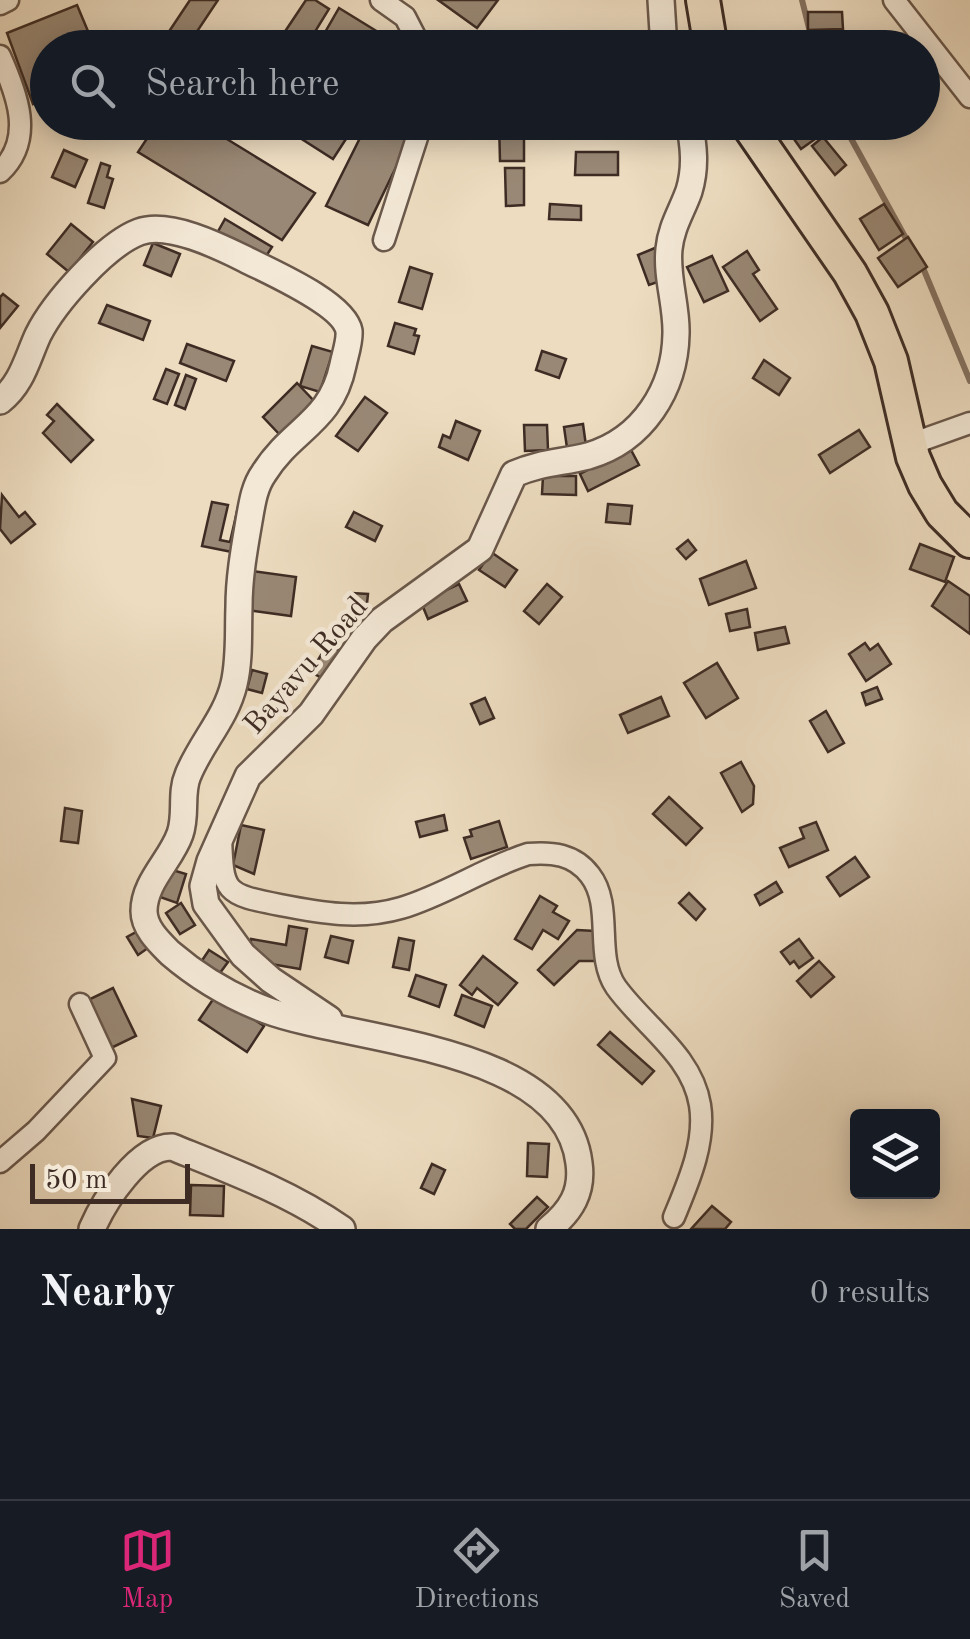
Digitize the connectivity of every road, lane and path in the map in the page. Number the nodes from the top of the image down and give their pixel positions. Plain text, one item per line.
1 (8, 0) edge
2 (381, 0) edge
3 (661, 0) edge
4 (703, 0) edge
5 (894, 0) edge
6 (0, 4) edge
7 (412, 30) edge
8 (663, 30) edge
9 (708, 30) edge
10 (918, 30) edge
11 (0, 56) edge
12 (940, 59) edge
13 (970, 97) edge
14 (416, 140) edge
15 (691, 140) edge
16 (758, 140) edge
17 (0, 172) edge
18 (384, 240) dead end
19 (0, 400) edge
20 (970, 423) edge
21 (910, 444) junction
22 (970, 541) edge
23 (221, 836) junction
24 (80, 1004) dead end
25 (342, 1027) junction
26 (0, 1162) edge
27 (674, 1217) dead end
28 (92, 1229) edge
29 (342, 1229) edge
30 (549, 1229) edge

1 - 6 street
2 - 7 street
3 - 8 street
4 - 9 main road
5 - 10 street
11 - 17 street
12 - 13 street
14 - 18 street
15 - 23 street, Bayavu Road
16 - 21 main road
19 - 25 street
20 - 21 street
21 - 22 main road
23 - 25 street, Bayavu Road
23 - 27 street
24 - 26 street
25 - 30 street
28 - 29 street

